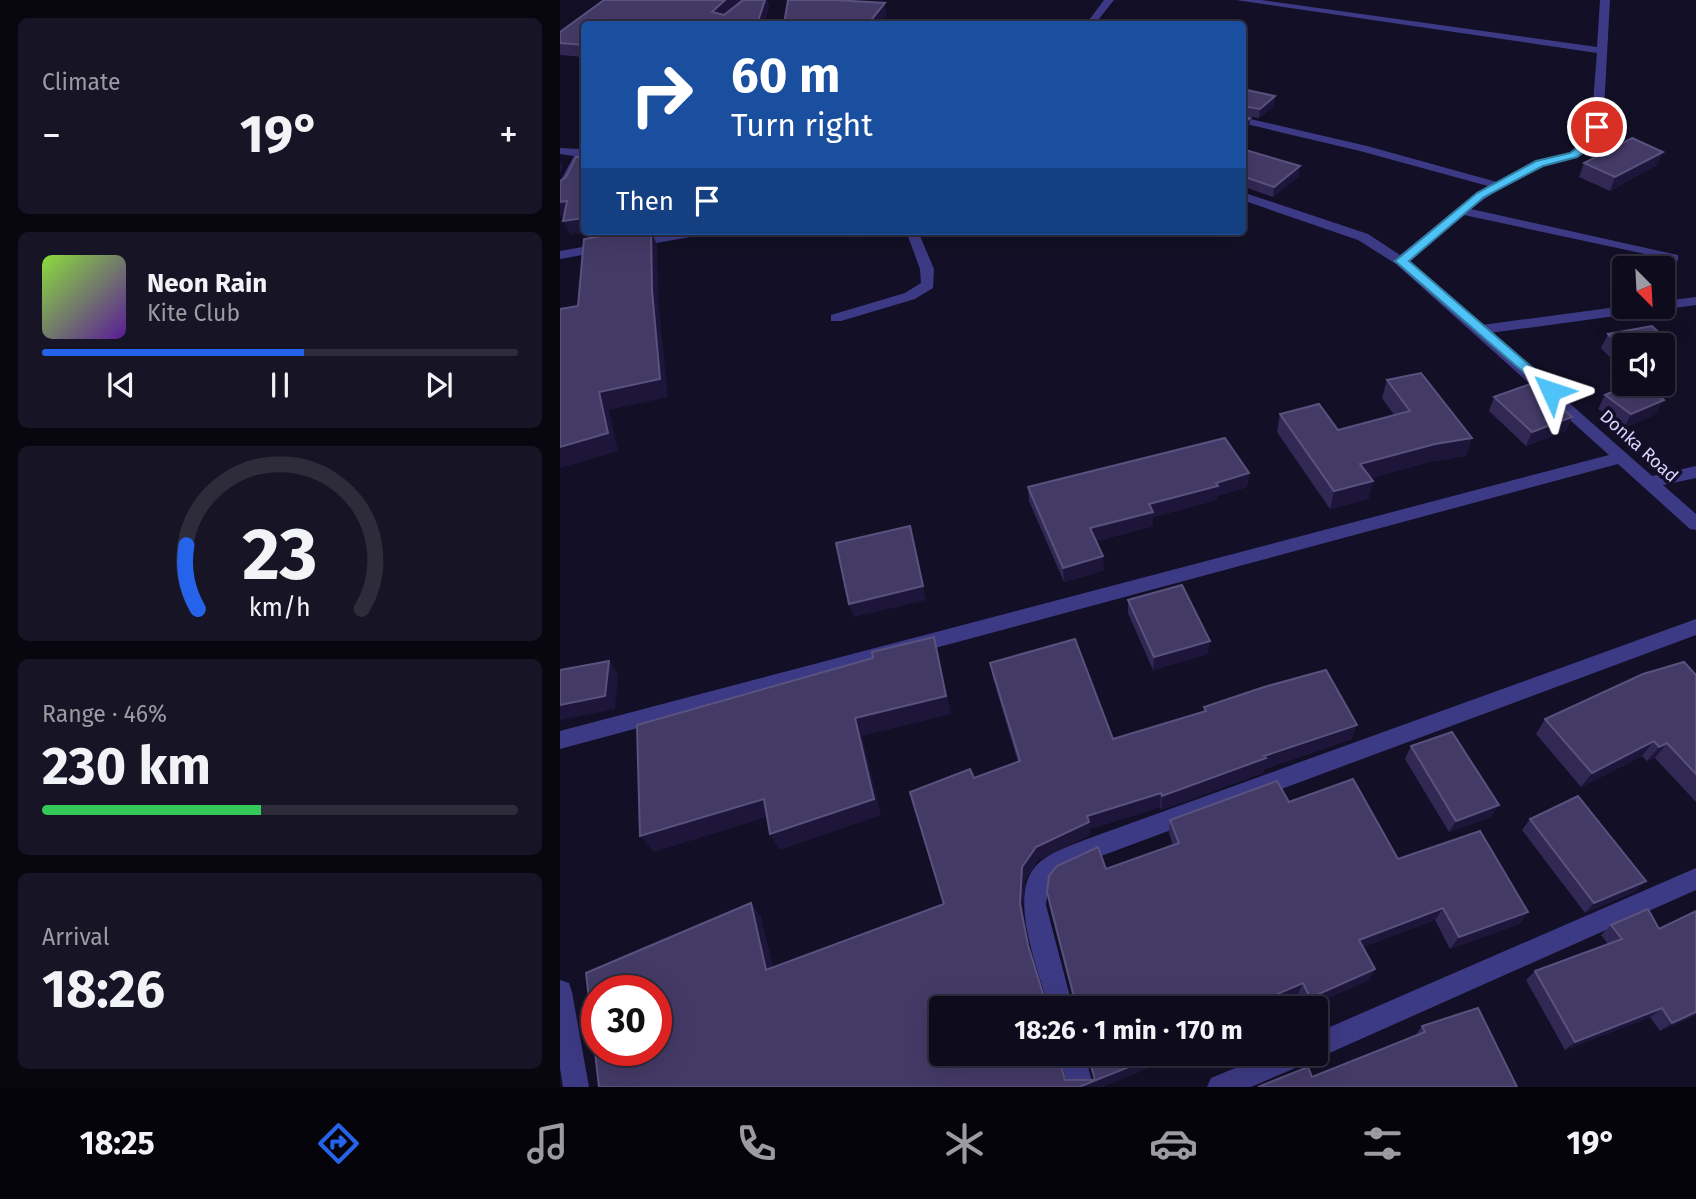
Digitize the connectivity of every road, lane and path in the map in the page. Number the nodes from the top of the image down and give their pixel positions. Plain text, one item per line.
1 (1109, 0) edge
2 (1241, 0) edge
3 (1605, 0) edge
4 (1092, 21) edge
5 (1601, 50) junction
6 (1246, 121) edge
7 (560, 151) edge
8 (581, 152) edge
9 (581, 156) edge
10 (1496, 185) junction
11 (560, 193) edge
12 (1246, 198) edge
13 (1461, 212) junction
14 (678, 235) edge
15 (914, 235) edge
16 (560, 255) edge
17 (1668, 256) edge
18 (1401, 261) junction
19 (1696, 301) edge
20 (1675, 303) edge
21 (1612, 312) edge
22 (836, 318) dead end
23 (1480, 330) junction
24 (1622, 457) junction
25 (1696, 472) edge
26 (1650, 482) junction
27 (1696, 524) edge
28 (1696, 627) edge
29 (560, 740) edge
30 (1696, 880) edge
31 (560, 992) edge
32 (1058, 996) edge
33 (1328, 1041) edge
34 (1075, 1066) edge
35 (1270, 1066) edge
36 (576, 1087) edge
37 (1081, 1087) edge
38 (1220, 1087) edge

1 - 4 street
2 - 5 street
3 - 5 street
5 - 10 street
6 - 10 street
7 - 8 street
9 - 11 street
10 - 13 street
12 - 18 street, Donka Road
13 - 17 street
13 - 18 street
14 - 16 street
15 - 22 street
18 - 23 street, Donka Road
19 - 20 street
21 - 23 street
23 - 24 street, Donka Road
24 - 26 street, Donka Road
24 - 29 street
25 - 26 street
26 - 27 street, Donka Road
28 - 32 street
30 - 33 street
31 - 36 street
34 - 37 street
35 - 38 street

